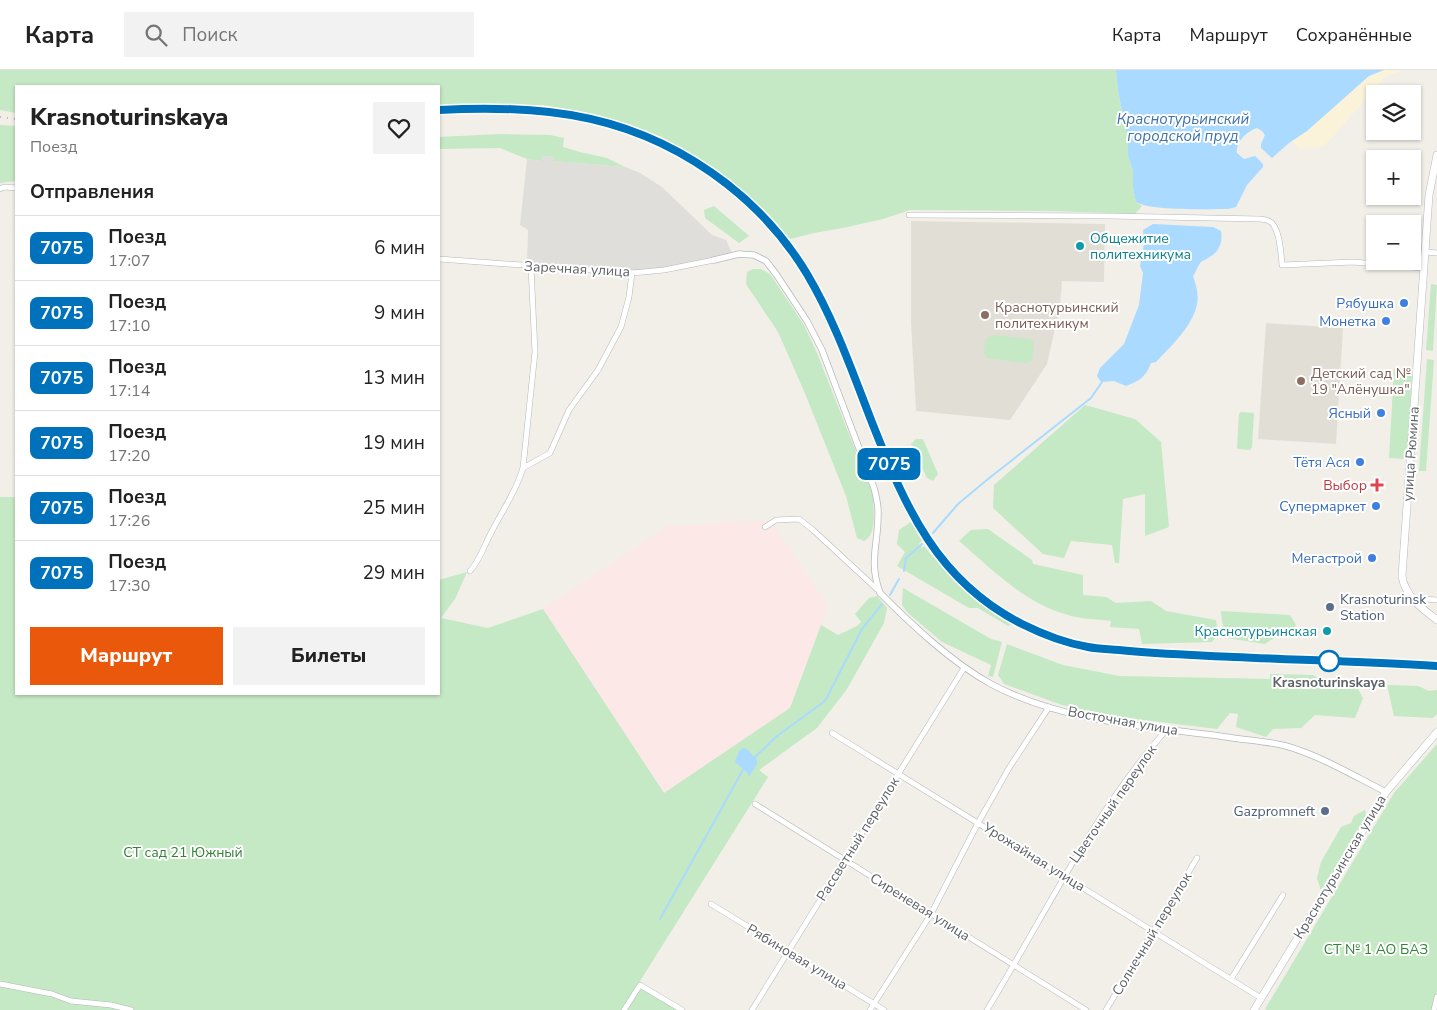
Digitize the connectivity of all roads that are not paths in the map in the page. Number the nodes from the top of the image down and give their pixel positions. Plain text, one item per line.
1 (1437, 155) edge
2 (15, 188) edge
3 (0, 189) edge
4 (909, 215) dead end
5 (1425, 252) junction
6 (1437, 253) edge
7 (440, 259) edge
8 (714, 260) joint
9 (531, 267) junction
10 (1424, 268) junction
11 (632, 273) junction
12 (522, 468) junction
13 (765, 527) dead end
14 (470, 571) dead end
15 (880, 592) junction
16 (1412, 598) junction
17 (1437, 600) edge
18 (1437, 620) edge
19 (964, 668) junction
20 (1049, 707) junction
21 (1167, 729) junction
22 (832, 732) dead end
23 (1437, 732) edge
24 (898, 774) junction
25 (1386, 792) junction
26 (755, 804) dead end
27 (978, 823) junction
28 (1197, 858) dead end
29 (845, 860) junction
30 (1064, 876) junction
31 (1283, 895) dead end
32 (711, 904) dead end
33 (931, 914) junction
34 (1154, 932) junction
35 (788, 952) junction
36 (1014, 966) junction
37 (1234, 981) junction
38 (0, 984) edge
39 (1437, 997) edge
40 (1261, 998) junction
41 (874, 1004) junction
42 (131, 1010) edge
43 (624, 1010) edge
44 (682, 1010) edge
45 (752, 1010) edge
46 (870, 1010) edge
47 (884, 1010) edge
48 (987, 1010) edge
49 (1086, 1010) edge
50 (1106, 1010) edge
51 (1254, 1010) edge
52 (1434, 1010) edge

1 - 5 main road, улица Рюмина
2 - 3 street
4 - 10 street
5 - 6 street
5 - 10 main road, улица Рюмина
7 - 9 street, Заречная улица
8 - 11 street, Заречная улица
8 - 15 street
9 - 11 street, Заречная улица
9 - 12 street
10 - 16 main road, улица Рюмина
11 - 12 street
12 - 14 street
13 - 15 street
15 - 19 street, Восточная улица
16 - 17 street
16 - 18 main road, улица Рюмина
19 - 20 street, Восточная улица
19 - 24 street, Рассветный переулок
20 - 21 street, Восточная улица
20 - 27 street
21 - 25 street, Восточная улица
21 - 30 street, Цветочный переулок
22 - 24 street, Урожайная улица
23 - 25 main road, Краснотурьинская улица
24 - 27 street, Урожайная улица
24 - 29 street, Рассветный переулок
25 - 40 main road, Краснотурьинская улица
26 - 29 street, Сиреневая улица
27 - 30 street, Урожайная улица
27 - 33 street
28 - 34 street, Солнечный переулок
29 - 33 street, Сиреневая улица
29 - 35 street, Рассветный переулок
30 - 34 street, Урожайная улица
30 - 36 street, Цветочный переулок
31 - 37 street
32 - 35 street, Рябиновая улица
33 - 36 street, Сиреневая улица
33 - 41 street
34 - 37 street, Урожайная улица
34 - 50 street, Солнечный переулок
35 - 41 street, Рябиновая улица
35 - 45 street, Рассветный переулок
36 - 48 street, Цветочный переулок
36 - 49 street, Сиреневая улица
37 - 40 street, Урожайная улица
38 - 42 street
39 - 52 street
40 - 51 main road, Краснотурьинская улица
41 - 46 street
41 - 47 street, Рябиновая улица
43 - 44 street

